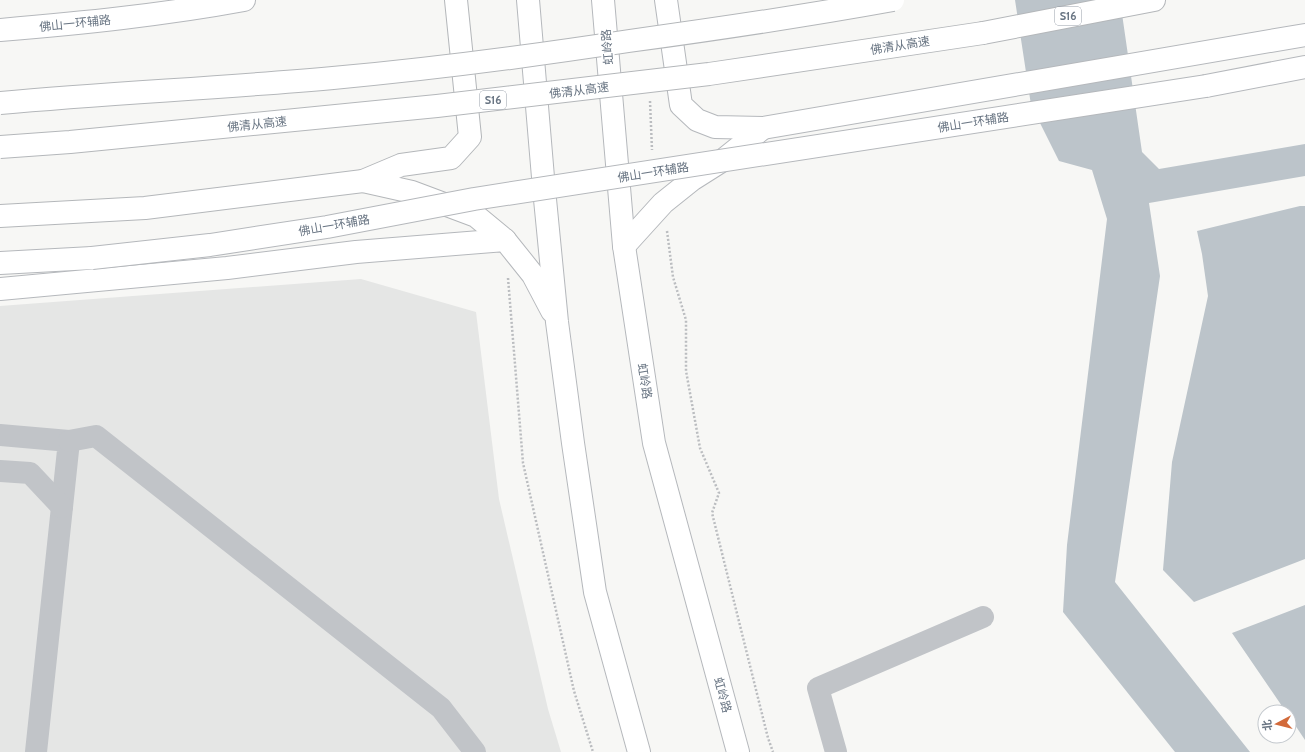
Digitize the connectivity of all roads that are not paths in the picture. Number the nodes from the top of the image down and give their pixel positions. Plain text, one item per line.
1 (244, 0) edge
2 (456, 0) edge
3 (528, 0) edge
4 (603, 0) edge
5 (666, 0) edge
6 (893, 0) edge
7 (1154, 0) edge
8 (0, 30) edge
9 (1305, 35) edge
10 (1305, 67) edge
11 (0, 103) edge
12 (763, 128) junction
13 (0, 147) edge
14 (362, 181) junction
15 (0, 216) edge
16 (504, 240) junction
17 (624, 246) junction
18 (0, 263) edge
19 (0, 289) edge
20 (558, 322) junction
21 (0, 435) edge
22 (69, 441) junction
23 (0, 471) edge
24 (62, 507) junction
25 (983, 617) dead end
26 (36, 752) edge
27 (475, 752) edge
28 (639, 752) edge
29 (738, 752) edge
30 (836, 752) edge

1 - 8 main road, 佛山一环辅路
2 - 14 main road
3 - 20 main road
4 - 17 main road, 虹岭路
5 - 12 main road
6 - 11 main road, bridge
7 - 13 main road, 佛清从高速 / S16, bridge
9 - 12 main road
10 - 18 main road, 佛山一环辅路, bridge
12 - 17 main road
14 - 15 main road
14 - 16 main road
16 - 19 main road
16 - 20 main road
17 - 29 main road, 虹岭路
20 - 28 main road
21 - 22 street
22 - 24 street
22 - 27 street
23 - 24 street
24 - 26 street
25 - 30 street

